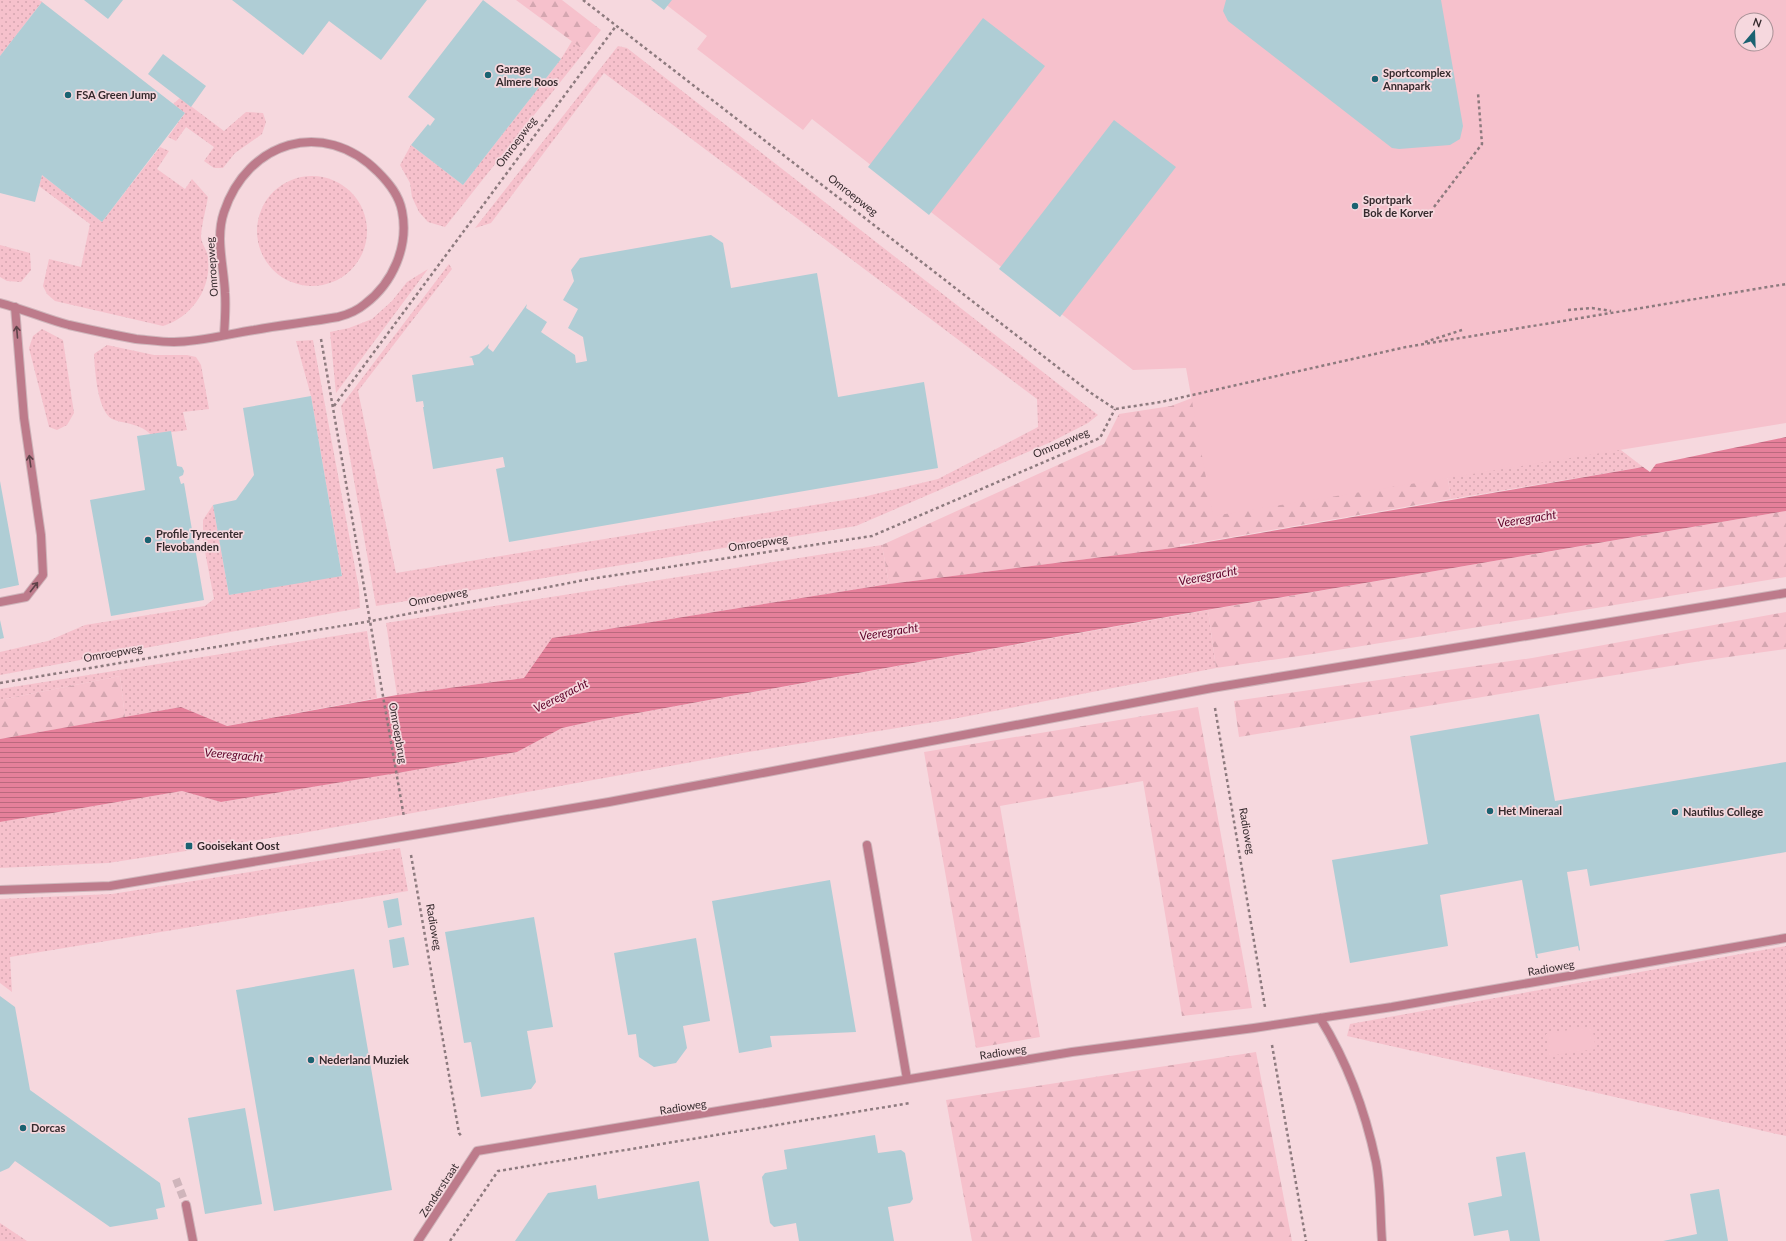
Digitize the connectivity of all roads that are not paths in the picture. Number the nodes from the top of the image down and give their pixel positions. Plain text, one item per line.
1 (0, 303) edge
2 (14, 307) junction
3 (224, 335) junction
4 (1786, 593) edge
5 (0, 602) edge
6 (867, 845) dead end
7 (0, 890) edge
8 (1786, 938) edge
9 (1320, 1018) junction
10 (907, 1078) junction
11 (477, 1151) joint
12 (186, 1205) tunnel mouth
13 (193, 1241) edge
14 (418, 1241) edge
15 (1382, 1241) edge

1 - 2 street, Omroepweg
2 - 3 street, Omroepweg
5 -> 2 street
3 - 3 street, Omroepweg
4 - 7 street
6 - 10 street
8 - 9 street, Radioweg
9 - 10 street, Radioweg
9 - 15 street
10 - 11 street, Radioweg
11 - 14 street, Zenderstraat
12 - 13 street

